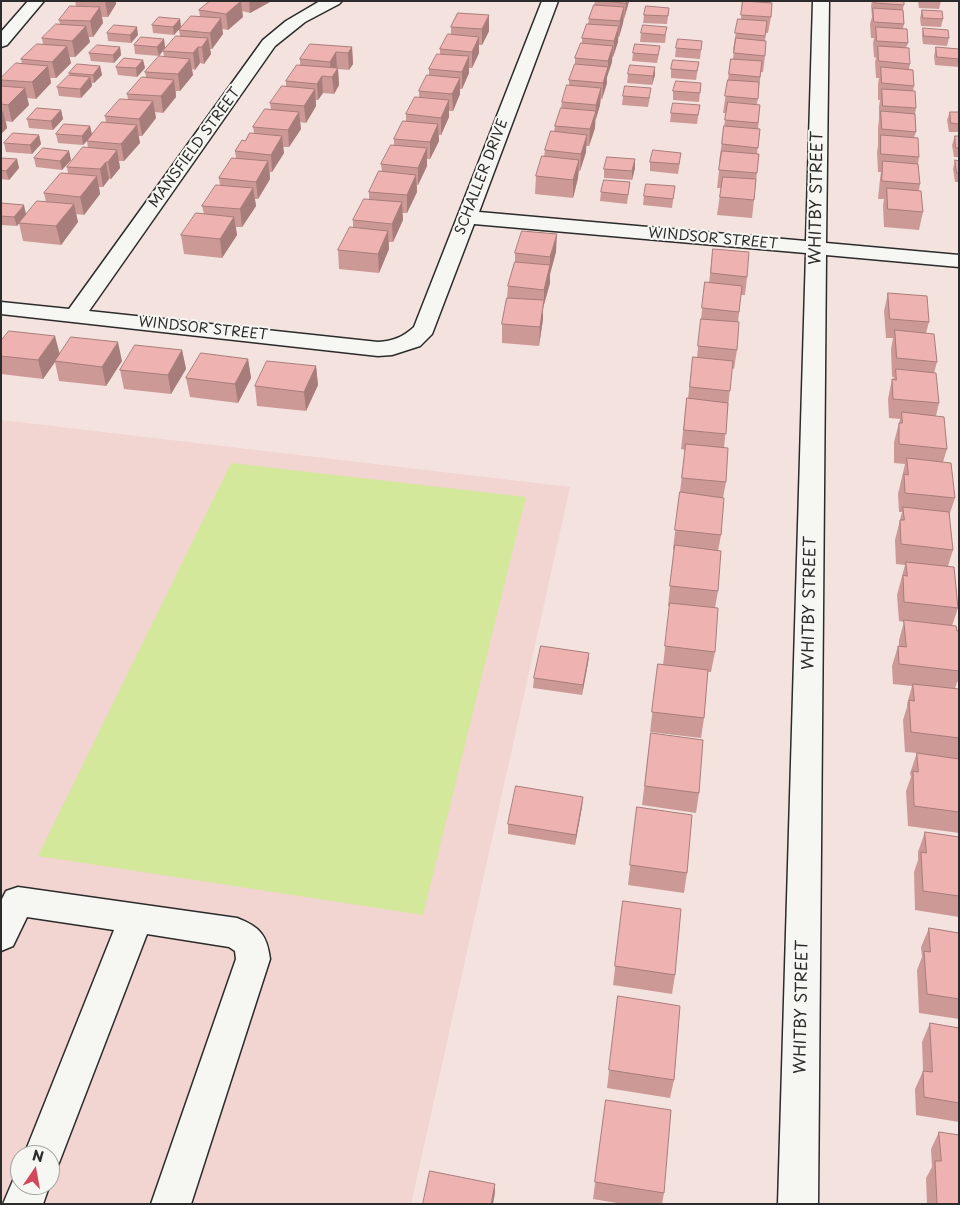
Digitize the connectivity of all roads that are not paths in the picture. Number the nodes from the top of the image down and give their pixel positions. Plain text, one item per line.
1 (36, 1) edge
2 (334, 1) edge
3 (550, 1) edge
4 (821, 1) edge
5 (1, 42) edge
6 (466, 217) junction
7 (816, 248) junction
8 (959, 260) edge
9 (1, 308) edge
10 (75, 315) junction
11 (403, 345) joint
12 (136, 918) junction
13 (1, 936) edge
14 (47, 1145) edge
15 (170, 1204) edge
16 (798, 1204) edge

1 - 5 street
2 - 10 street, MANSFIELD STREET
3 - 6 street, SCHALLER DRIVE
4 - 7 street, WHITBY STREET
6 - 7 street, WINDSOR STREET
6 - 11 street, SCHALLER DRIVE
7 - 8 street, WINDSOR STREET
7 - 16 street, WHITBY STREET
9 - 10 street, WINDSOR STREET
10 - 11 street, WINDSOR STREET
12 - 13 street
12 - 14 street
12 - 15 street

